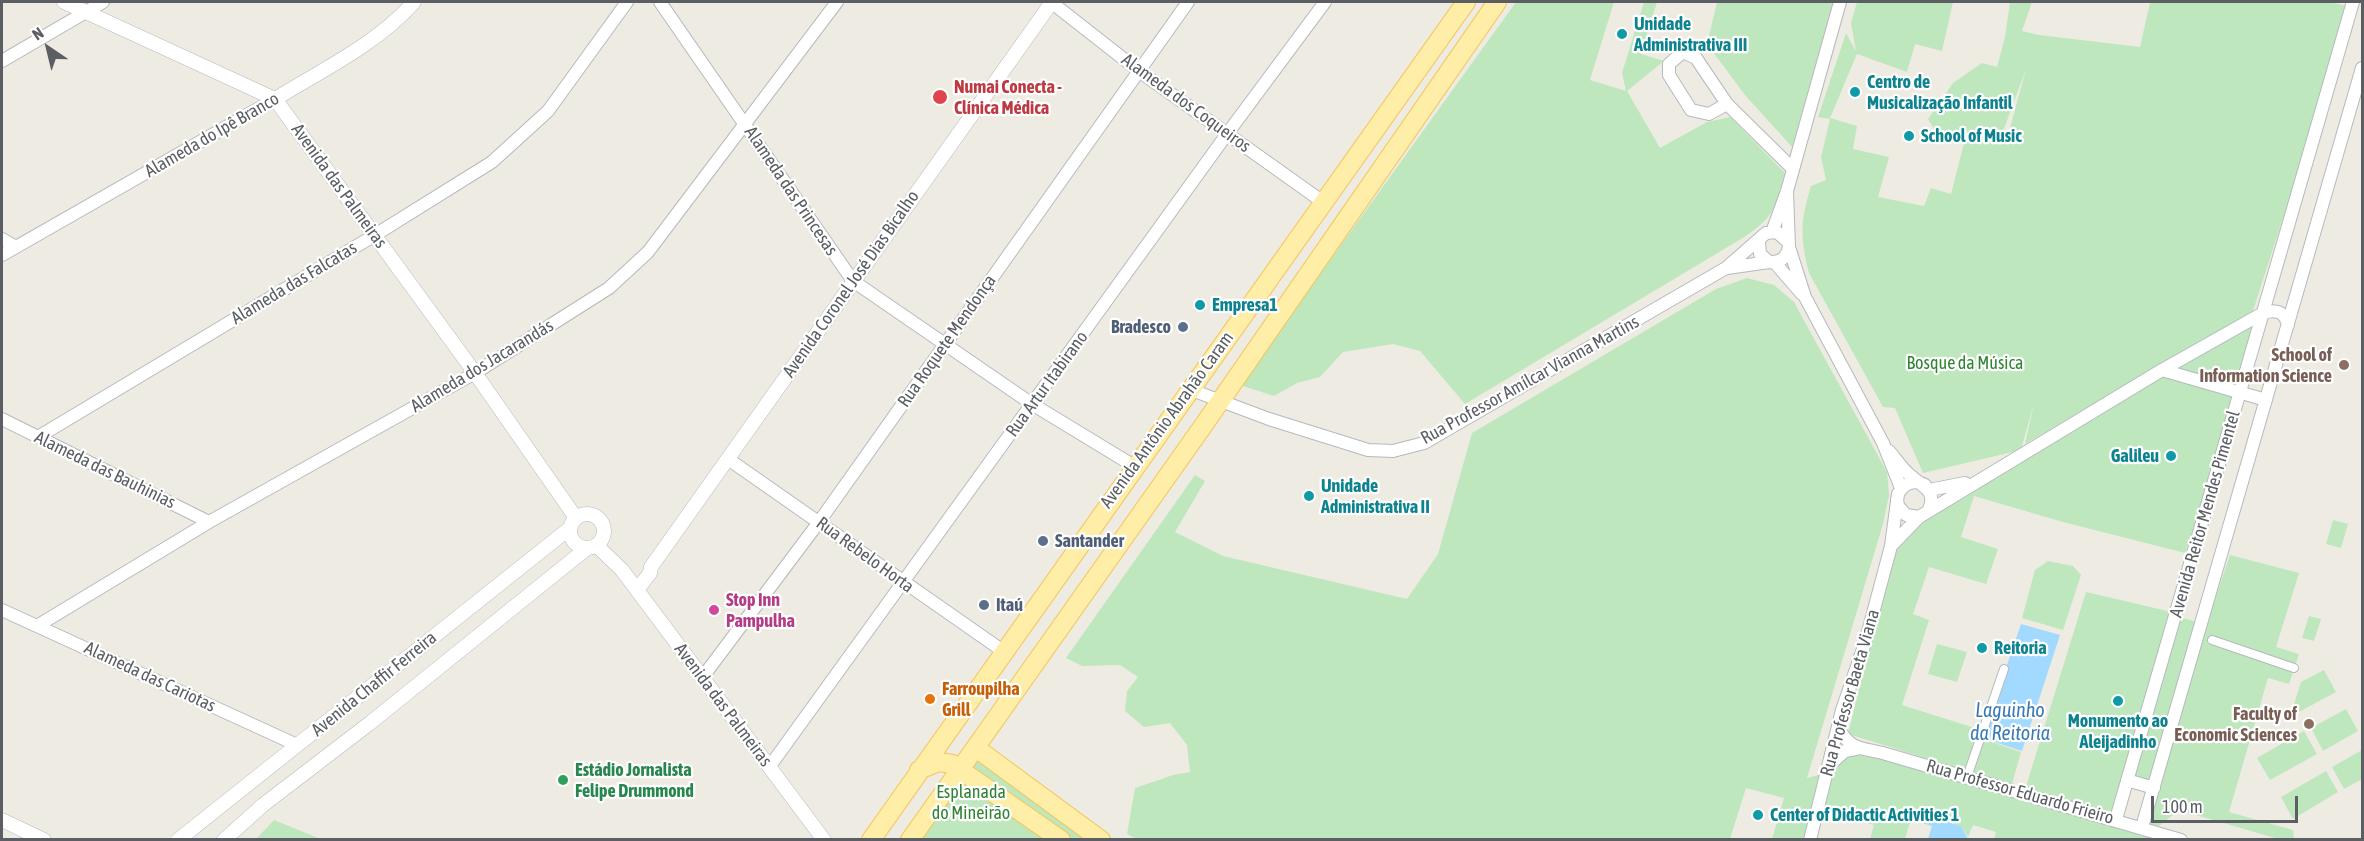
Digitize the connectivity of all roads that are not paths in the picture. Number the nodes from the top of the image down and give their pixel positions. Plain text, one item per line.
1 (64, 2) edge
2 (104, 2) edge
3 (414, 2) edge
4 (627, 2) edge
5 (660, 2) edge
6 (837, 2) edge
7 (1051, 2) edge
8 (1188, 2) edge
9 (1325, 2) edge
10 (1466, 2) edge
11 (1497, 2) edge
12 (1840, 2) edge
13 (2353, 2) edge
14 (2358, 2) edge
15 (2362, 7) edge
16 (86, 12) junction
17 (2, 61) edge
18 (2362, 68) edge
19 (1139, 71) junction
20 (1408, 82) junction
21 (1430, 96) junction
22 (275, 99) junction
23 (1727, 104) junction
24 (745, 123) junction
25 (1227, 134) junction
26 (1793, 169) junction
27 (1788, 191) junction
28 (1323, 202) junction
29 (1772, 232) junction
30 (375, 235) junction
31 (2, 239) edge
32 (1759, 241) junction
33 (1789, 244) junction
34 (16, 247) junction
35 (2, 255) edge
36 (1772, 262) junction
37 (1726, 268) junction
38 (853, 281) junction
39 (1805, 297) junction
40 (2263, 313) junction
41 (2288, 325) junction
42 (945, 344) junction
43 (2162, 370) junction
44 (475, 373) junction
45 (1189, 389) junction
46 (2240, 392) junction
47 (1220, 400) junction
48 (2266, 400) junction
49 (1032, 404) junction
50 (2, 419) edge
51 (38, 437) junction
52 (1883, 443) junction
53 (728, 459) junction
54 (1134, 466) junction
55 (1980, 479) junction
56 (1927, 488) junction
57 (1899, 494) junction
58 (1924, 513) junction
59 (577, 520) junction
60 (209, 522) junction
61 (819, 522) junction
62 (604, 533) junction
63 (1891, 546) junction
64 (591, 547) junction
65 (622, 570) junction
66 (904, 583) junction
67 (635, 587) junction
68 (2, 610) edge
69 (37, 626) junction
70 (2212, 640) dead end
71 (1003, 651) junction
72 (2294, 668) dead end
73 (2004, 669) dead end
74 (702, 678) junction
75 (1837, 732) junction
76 (297, 745) junction
77 (976, 748) junction
78 (1856, 748) junction
79 (770, 766) junction
80 (1828, 766) junction
81 (961, 769) junction
82 (919, 770) junction
83 (1967, 777) junction
84 (2127, 780) junction
85 (2154, 788) junction
86 (2116, 819) junction
87 (2, 820) edge
88 (2142, 826) junction
89 (44, 840) edge
90 (178, 840) edge
91 (224, 840) edge
92 (824, 840) edge
93 (871, 840) edge
94 (910, 840) edge
95 (1061, 840) edge
96 (1101, 840) edge
97 (1810, 840) edge
98 (2181, 840) edge

1 - 16 street, Avenida das Palmeiras
2 - 16 street
3 - 22 street, Alameda do Ipê Branco
4 - 30 street, Alameda das Falcatas
5 - 24 street, Alameda das Princesas
6 - 24 street, Alameda dos Jacarandás
7 - 19 street, Alameda dos Coqueiros
7 - 38 street, Avenida Coronel José Dias Bicalho
8 - 19 street, Rua Roquete Mendonça
9 - 25 street, Rua Artur Itabirano
10 - 20 main road, Avenida Antônio Abrahão Caram
11 - 21 main road, Avenida Antônio Abrahão Caram
12 - 26 street
13 - 40 street, Avenida Reitor Mendes Pimentel
14 - 15 street
16 - 17 street
16 - 22 street, Avenida das Palmeiras
18 - 41 street, Avenida Reitor Mendes Pimentel
19 - 25 street, Alameda dos Coqueiros
19 - 42 street, Rua Roquete Mendonça
20 - 21 main road
20 - 28 main road, Avenida Antônio Abrahão Caram
21 - 47 main road, Avenida Antônio Abrahão Caram
22 - 30 street, Avenida das Palmeiras
22 - 34 street, Alameda do Ipê Branco
23 - 23 street
23 - 26 street
24 - 38 street, Alameda das Princesas
24 - 44 street, Alameda dos Jacarandás
25 - 28 street, Alameda dos Coqueiros
25 - 49 street, Rua Artur Itabirano
26 - 27 street
27 - 29 street
27 - 33 street
28 - 45 main road, Avenida Antônio Abrahão Caram
29 - 32 street
29 - 33 street
30 - 44 street, Avenida das Palmeiras
30 - 51 street, Alameda das Falcatas
31 - 34 street
32 - 36 street
32 - 37 street, Rua Professor Amílcar Vianna Martins
33 - 36 street
33 - 39 street
34 - 35 street, Alameda do Ipê Branco
36 - 37 street, Rua Professor Amílcar Vianna Martins
36 - 39 street
37 - 47 street, Rua Professor Amílcar Vianna Martins
38 - 42 street, Alameda das Princesas
38 - 53 street, Avenida Coronel José Dias Bicalho
39 - 52 street
40 - 41 street
40 - 43 street, Rua Professor Baeta Viana
40 - 46 street, Avenida Reitor Mendes Pimentel
41 - 48 street, Avenida Reitor Mendes Pimentel
42 - 49 street, Alameda das Princesas
42 - 61 street, Rua Roquete Mendonça
43 - 46 street
43 - 55 street, Rua Professor Baeta Viana
44 - 59 street, Avenida das Palmeiras
44 - 60 street, Alameda dos Jacarandás
45 - 47 street, Rua Professor Amílcar Vianna Martins
45 - 54 main road, Avenida Antônio Abrahão Caram
46 - 48 street
46 - 84 street, Avenida Reitor Mendes Pimentel
47 - 77 main road, Avenida Antônio Abrahão Caram
48 - 85 street, Avenida Reitor Mendes Pimentel
49 - 54 street, Alameda das Princesas
49 - 66 street, Rua Artur Itabirano
50 - 51 street, Alameda das Bauhinias
51 - 60 street, Alameda das Bauhinias
52 - 56 street
52 - 57 street
53 - 61 street, Rua Rebelo Horta
53 - 67 street, Avenida Coronel José Dias Bicalho
54 - 71 main road, Avenida Antônio Abrahão Caram
55 - 56 street
55 - 58 street, Rua Professor Baeta Viana
56 - 57 street
56 - 58 street
57 - 58 street
57 - 63 street, Rua Professor Baeta Viana
58 - 63 street, Rua Professor Baeta Viana
59 - 62 street
59 - 64 street
59 - 76 street, Avenida Chaffir Ferreira
60 - 69 street, Alameda dos Jacarandás
61 - 66 street, Rua Rebelo Horta
61 - 74 street, Rua Roquete Mendonça
62 - 64 street
62 - 65 street, Avenida das Palmeiras
63 - 75 street, Rua Professor Baeta Viana
64 - 65 street, Avenida das Palmeiras
64 - 91 street, Avenida Chaffir Ferreira
65 - 67 street, Avenida das Palmeiras
66 - 71 street, Rua Rebelo Horta
66 - 79 street, Rua Artur Itabirano
67 - 74 street, Avenida das Palmeiras
68 - 69 street, Alameda das Cariotas
69 - 76 street, Alameda das Cariotas
70 - 72 street
71 - 82 main road, Avenida Antônio Abrahão Caram
73 - 83 street
74 - 79 street, Avenida das Palmeiras
75 - 78 street
75 - 80 street, Rua Professor Baeta Viana
76 - 90 street, Avenida Chaffir Ferreira
77 - 81 main road, Avenida Antônio Abrahão Caram
77 - 96 main road
78 - 80 street
78 - 83 street, Rua Professor Eduardo Frieiro
79 - 92 street, Avenida das Palmeiras
80 - 97 street, Rua Professor Baeta Viana
81 - 82 main road
81 - 94 main road, Avenida Antônio Abrahão Caram
81 - 95 main road
82 - 93 main road, Avenida Antônio Abrahão Caram
83 - 86 street, Rua Professor Eduardo Frieiro
84 - 85 street
84 - 86 street, Avenida Reitor Mendes Pimentel
85 - 88 street, Avenida Reitor Mendes Pimentel
86 - 88 street, Rua Professor Eduardo Frieiro
87 - 89 street
88 - 98 street, Rua Professor Eduardo Frieiro

